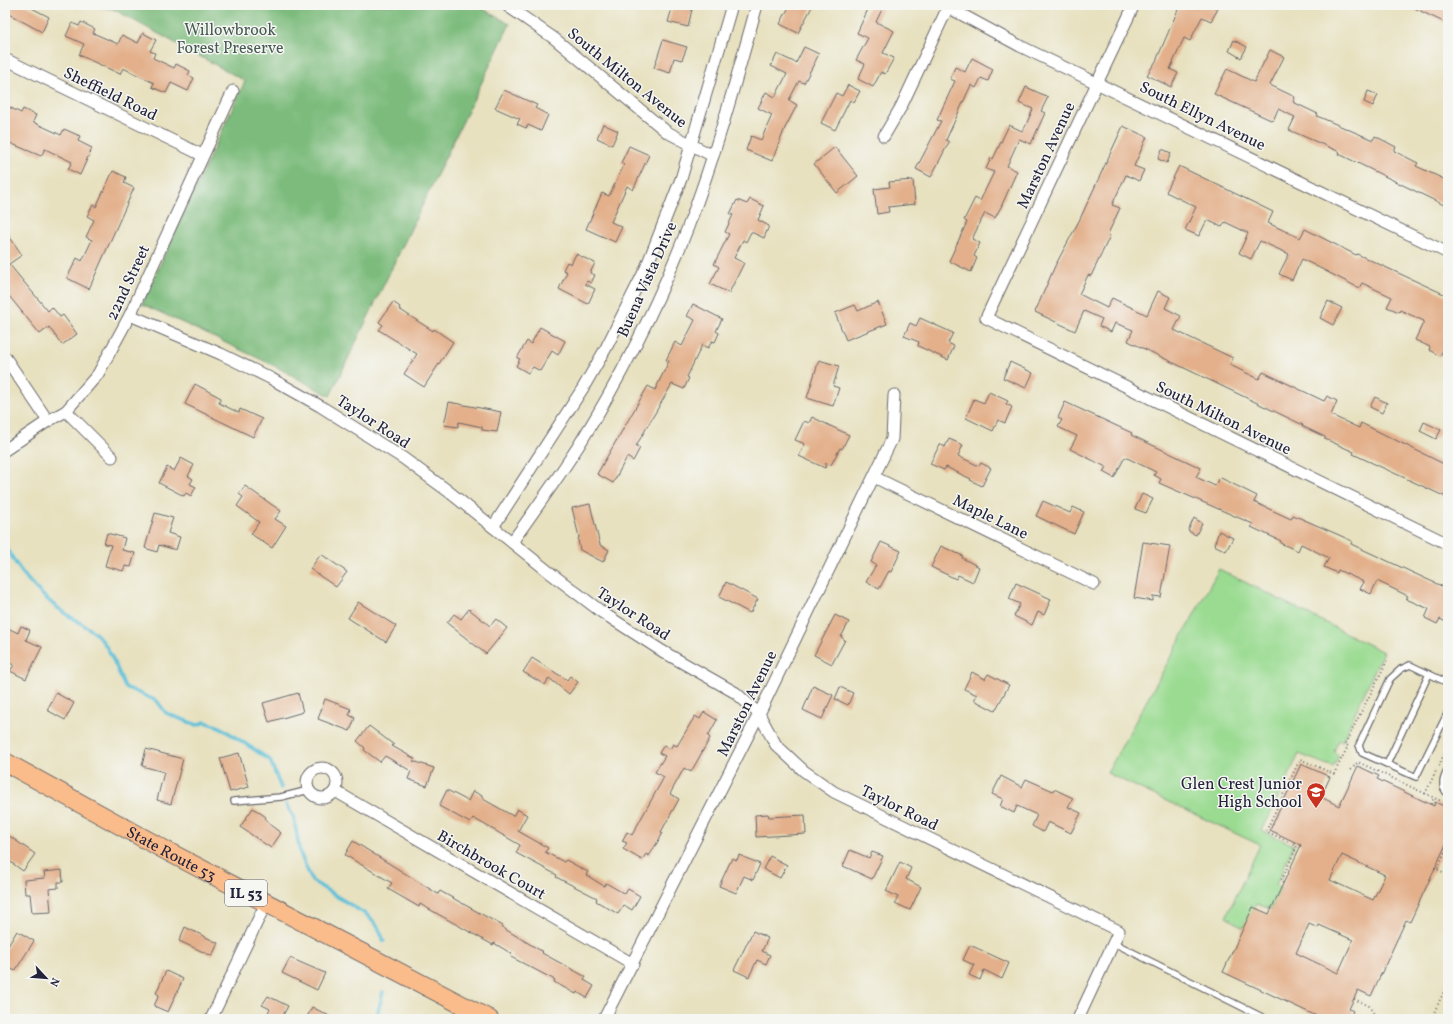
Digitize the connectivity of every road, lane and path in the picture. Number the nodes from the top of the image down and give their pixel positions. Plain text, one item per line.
1 (506, 5) edge
2 (732, 5) edge
3 (757, 5) edge
4 (1134, 5) edge
5 (946, 6) edge
6 (5, 59) edge
7 (1097, 82) junction
8 (233, 91) dead end
9 (884, 136) dead end
10 (691, 146) junction
11 (202, 155) junction
12 (713, 156) junction
13 (1448, 253) edge
14 (130, 314) junction
15 (986, 318) joint
16 (5, 357) edge
17 (894, 395) dead end
18 (66, 411) junction
19 (48, 421) junction
20 (5, 450) edge
21 (112, 457) dead end
22 (874, 477) junction
23 (493, 527) junction
24 (512, 542) junction
25 (1448, 544) edge
26 (1094, 584) dead end
27 (1387, 661) dead end
28 (1429, 674) junction
29 (1448, 683) edge
30 (1448, 712) edge
31 (759, 714) junction
32 (5, 762) edge
33 (1387, 764) junction
34 (1448, 769) edge
35 (1351, 770) dead end
36 (309, 790) junction
37 (336, 791) junction
38 (1448, 794) edge
39 (1434, 798) junction
40 (234, 800) dead end
41 (1431, 804) dead end
42 (1448, 804) edge
43 (1448, 845) edge
44 (1448, 875) edge
45 (1284, 883) dead end
46 (266, 903) junction
47 (1114, 943) junction
48 (633, 964) junction
49 (1448, 983) edge
50 (1354, 999) dead end
51 (211, 1019) edge
52 (489, 1019) edge
53 (604, 1019) edge
54 (1078, 1019) edge
55 (1266, 1019) edge
56 (1377, 1019) edge
57 (1431, 1019) edge

1 - 10 street, South Milton Avenue
2 - 10 street, Buena Vista Drive
3 - 12 street, Buena Vista Drive
4 - 7 street, Marston Avenue
5 - 7 street, South Ellyn Avenue
5 - 9 street
6 - 11 street, Sheffield Road
7 - 13 street, South Ellyn Avenue
7 - 15 street, Marston Avenue
8 - 11 street, 22nd Street
10 - 12 street, South Milton Avenue
10 - 23 street, Buena Vista Drive
11 - 14 street, 22nd Street
12 - 24 street, Buena Vista Drive
14 - 18 street, 22nd Street
14 - 23 street, Taylor Road
15 - 25 street, South Milton Avenue
16 - 19 street
17 - 22 street, Marston Avenue
18 - 19 street, 22nd Street
18 - 21 street
19 - 20 street, 22nd Street
22 - 26 street, Maple Lane
22 - 31 street, Marston Avenue
23 - 24 street, Taylor Road
24 - 31 street, Taylor Road
27 - 45 path
28 - 29 lane
28 - 33 lane
28 - 33 lane
30 - 33 lane
31 - 47 street, Taylor Road
31 - 48 street, Marston Avenue
32 - 46 main road, State Route 53 / IL 53
34 - 38 lane
35 - 39 path
36 - 37 street
36 - 37 street
36 - 40 lane
37 - 48 street, Birchbrook Court
39 - 41 path
39 - 42 path
43 - 44 path
46 - 51 street
46 - 52 main road, State Route 53 / IL 53
47 - 54 street
47 - 55 lane
48 - 53 street, Marston Avenue
49 - 57 path
50 - 56 path

